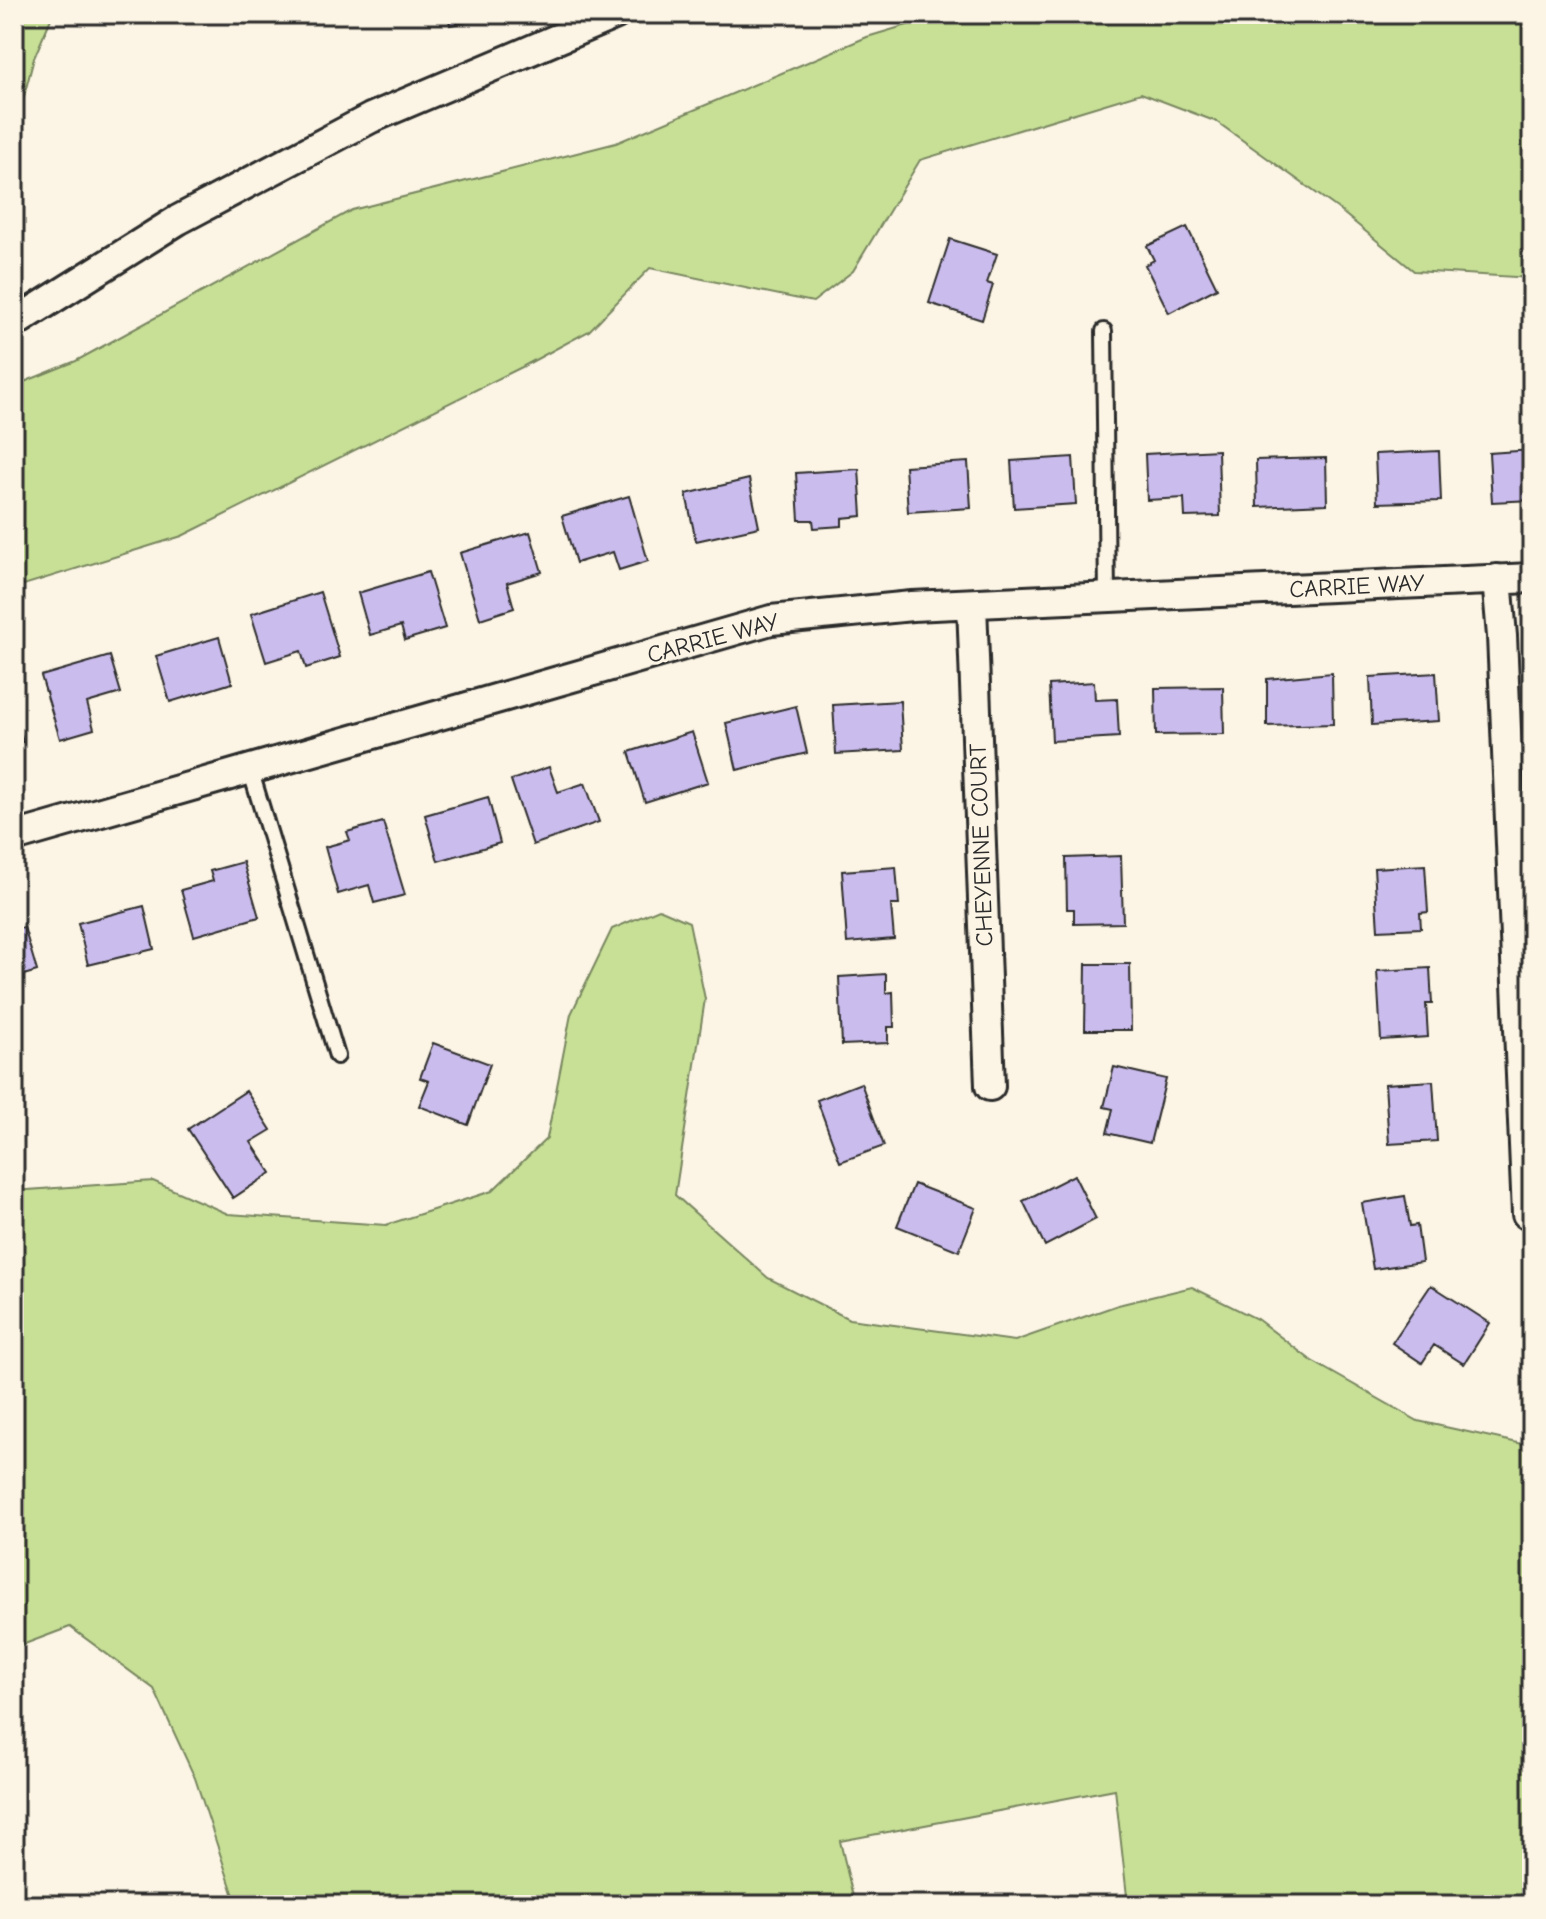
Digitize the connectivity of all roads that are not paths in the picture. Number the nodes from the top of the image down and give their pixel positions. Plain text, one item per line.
1 (616, 14) edge
2 (14, 323) edge
3 (1104, 331) dead end
4 (1532, 578) edge
5 (1497, 579) junction
6 (1107, 597) junction
7 (972, 604) junction
8 (250, 769) junction
9 (14, 837) edge
10 (337, 1056) dead end
11 (990, 1086) dead end
12 (1527, 1087) edge
13 (1527, 1214) dead end

1 - 2 street
3 - 6 lane
4 - 5 street, CARRIE WAY
5 - 6 street, CARRIE WAY
5 - 12 street
6 - 7 street, CARRIE WAY
7 - 8 street, CARRIE WAY
7 - 11 street, CHEYENNE COURT
8 - 9 street, CARRIE WAY
8 - 10 lane
12 - 13 street

